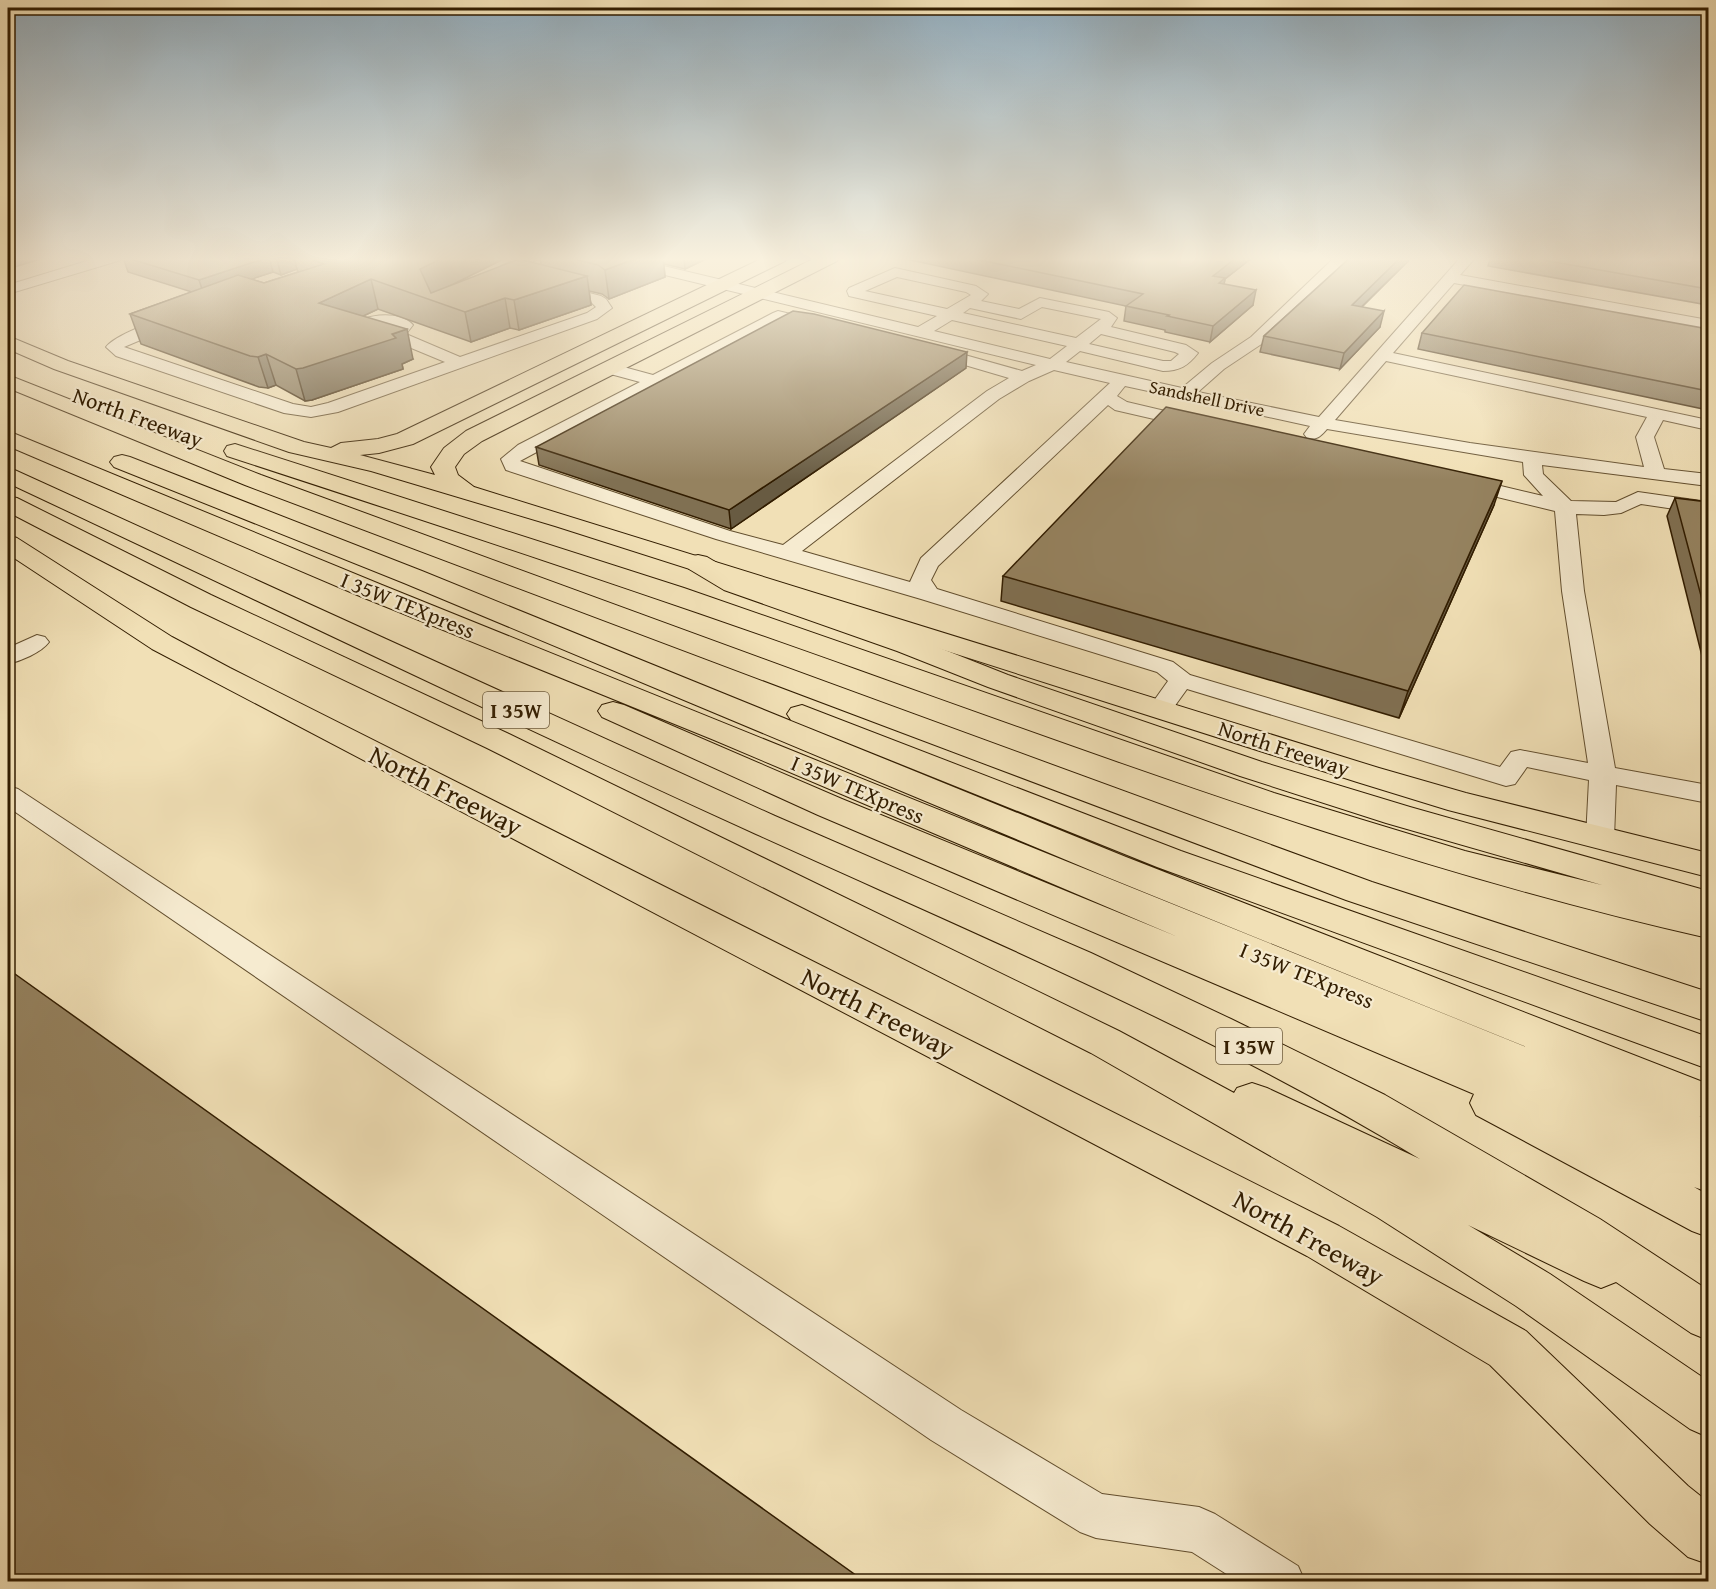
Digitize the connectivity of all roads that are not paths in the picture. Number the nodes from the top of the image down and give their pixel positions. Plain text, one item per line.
1 (147, 331) edge
2 (548, 331) edge
3 (625, 331) edge
4 (682, 331) edge
5 (749, 331) edge
6 (918, 331) edge
7 (1018, 331) edge
8 (1096, 331) edge
9 (1108, 331) edge
10 (1266, 331) edge
11 (1405, 331) edge
12 (922, 332) joint
13 (394, 335) edge
14 (871, 337) edge
15 (8, 342) edge
16 (1078, 345) junction
17 (1383, 356) junction
18 (458, 362) junction
19 (1055, 363) junction
20 (609, 368) junction
21 (8, 370) edge
22 (1370, 372) junction
23 (1023, 376) junction
24 (1393, 376) dead end
25 (1123, 379) junction
26 (8, 381) edge
27 (655, 381) junction
28 (1186, 394) junction
29 (1107, 397) junction
30 (1657, 414) junction
31 (8, 417) edge
32 (1322, 423) junction
33 (1708, 425) edge
34 (1216, 428) edge
35 (8, 438) edge
36 (297, 447) junction
37 (1326, 452) edge
38 (1532, 459) junction
39 (8, 474) edge
40 (1656, 474) junction
41 (1440, 478) edge
42 (1708, 480) edge
43 (466, 492) junction
44 (8, 503) edge
45 (1565, 507) junction
46 (1708, 508) edge
47 (8, 543) edge
48 (786, 553) junction
49 (698, 563) junction
50 (406, 590) junction
51 (928, 594) junction
52 (37, 642) dead end
53 (8, 657) edge
54 (1181, 680) junction
55 (1160, 709) junction
56 (1603, 773) junction
57 (1708, 794) edge
58 (8, 795) edge
59 (1600, 838) junction
60 (1708, 865) edge
61 (1708, 903) edge
62 (1708, 925) edge
63 (1518, 985) junction
64 (1306, 1006) junction
65 (1708, 1007) edge
66 (1109, 1037) junction
67 (1708, 1053) edge
68 (1708, 1066) edge
69 (1708, 1102) edge
70 (1708, 1139) edge
71 (1708, 1173) edge
72 (1708, 1217) edge
73 (1708, 1317) edge
74 (1708, 1411) edge
75 (1708, 1537) edge
76 (1282, 1581) edge

1 - 18 street
2 - 18 street
3 - 36 main road
4 - 20 main road
5 - 27 street
6 - 12 street, Sandshell Drive
7 - 16 street
8 - 16 street
9 - 16 street
10 - 28 street
11 - 17 street
12 - 19 street, Sandshell Drive
13 - 18 street
14 - 23 street
15 - 36 main road, North Freeway
16 - 19 street
17 - 22 street
17 - 30 street
19 - 23 street
19 - 25 street, Sandshell Drive
20 - 27 street
20 - 43 main road
21 - 62 main road, North Freeway
22 - 24 street
22 - 32 street
23 - 48 street
25 - 28 street, Sandshell Drive
25 - 29 street
26 - 65 main road
27 - 48 street
28 - 32 street, Sandshell Drive
29 - 34 street
29 - 51 street
30 - 33 street
30 - 40 street
31 - 50 main road, I 35W TEXpress
32 - 37 street
32 - 38 street, Sandshell Drive
35 - 50 main road, I 35W TEXpress
36 - 43 main road, North Freeway
38 - 40 street, Sandshell Drive
38 - 45 street
39 - 73 main road, I 35W
40 - 42 street, Sandshell Drive
41 - 45 street
43 - 49 main road, North Freeway
44 - 66 main road
45 - 46 street
45 - 56 street
47 - 75 main road, North Freeway
48 - 51 street
49 - 55 main road, North Freeway
49 - 61 main road
50 - 63 main road
50 - 64 main road
50 - 69 main road, I 35W TEXpress
50 - 70 main road, I 35W TEXpress
51 - 54 street
52 - 53 street
54 - 55 street
54 - 56 street
55 - 59 main road, North Freeway
56 - 57 street
56 - 59 street
58 - 76 street
59 - 60 main road, North Freeway
63 - 67 main road
63 - 68 main road
64 - 71 main road
64 - 72 main road
66 - 73 main road
66 - 74 main road

